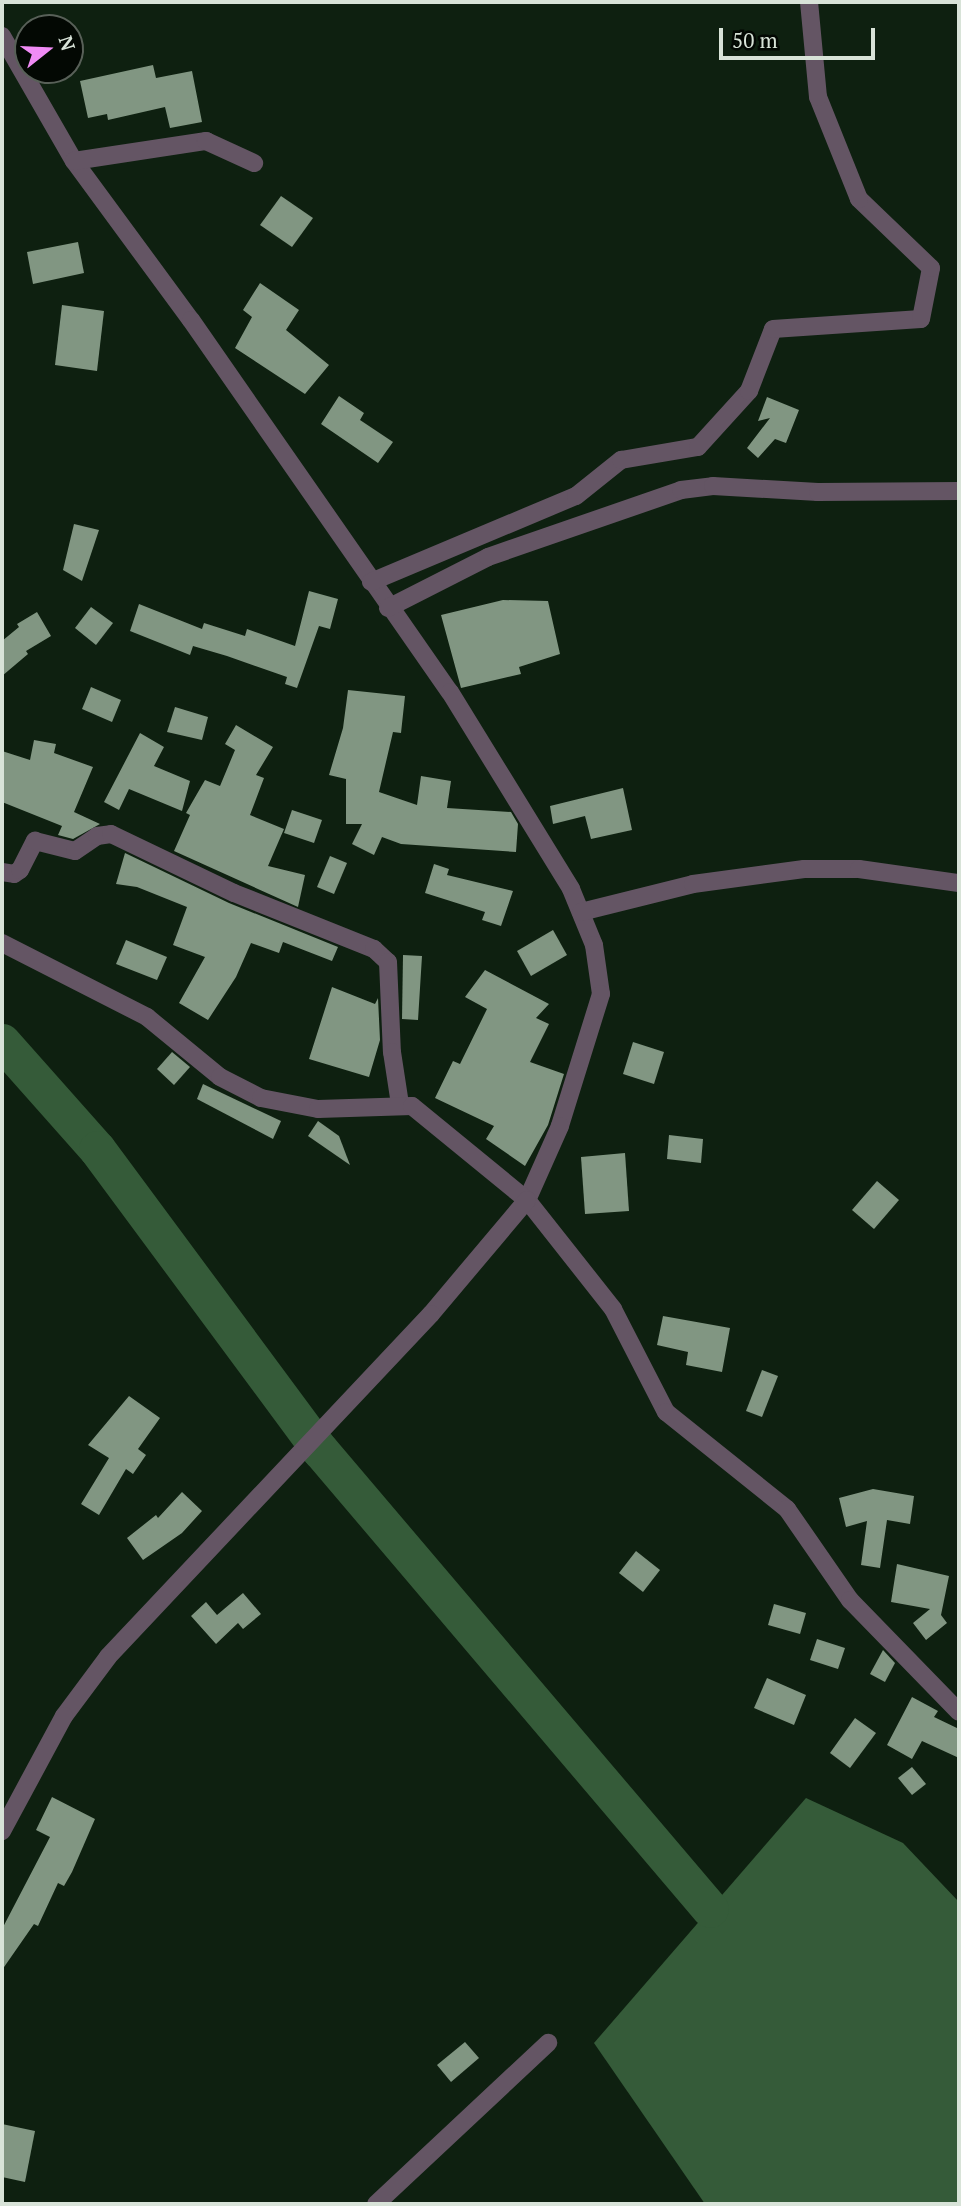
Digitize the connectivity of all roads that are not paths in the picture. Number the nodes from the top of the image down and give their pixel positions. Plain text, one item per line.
1 (809, 2) edge
2 (2, 36) edge
3 (74, 161) junction
4 (254, 163) dead end
5 (959, 491) edge
6 (371, 582) junction
7 (388, 608) junction
8 (2, 872) edge
9 (959, 883) edge
10 (581, 912) junction
11 (2, 943) edge
12 (400, 1104) junction
13 (527, 1200) junction
14 (959, 1712) edge
15 (2, 1830) edge
16 (548, 2043) dead end
17 (376, 2204) edge

1 - 6 street
2 - 3 street
3 - 4 street
3 - 6 street
5 - 7 street
6 - 7 street
7 - 10 street
8 - 12 street
9 - 10 street
10 - 13 street
11 - 12 street
12 - 13 street
13 - 14 street
13 - 15 street
16 - 17 street

